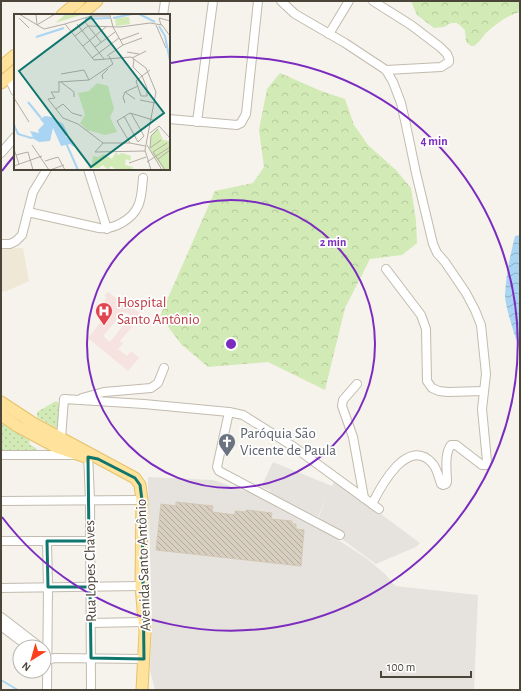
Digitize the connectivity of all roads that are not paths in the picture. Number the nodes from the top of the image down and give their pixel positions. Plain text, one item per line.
1 (97, 1) edge
2 (165, 1) edge
3 (213, 1) edge
4 (258, 1) edge
5 (281, 1) edge
6 (349, 1) edge
7 (372, 1) edge
8 (77, 3) edge
9 (63, 14) edge
10 (82, 14) edge
11 (163, 14) edge
12 (329, 34) junction
13 (14, 56) edge
14 (1, 67) edge
15 (386, 70) junction
16 (8, 77) edge
17 (14, 89) edge
18 (170, 119) edge
19 (197, 122) junction
20 (14, 138) edge
21 (1, 153) edge
22 (46, 170) edge
23 (88, 170) edge
24 (143, 178) dead end
25 (28, 212) junction
26 (107, 229) junction
27 (1, 244) edge
28 (386, 269) dead end
29 (164, 368) dead end
30 (357, 384) dead end
31 (484, 391) junction
32 (79, 399) junction
33 (1, 402) edge
34 (229, 412) junction
35 (1, 415) edge
36 (58, 443) junction
37 (1, 455) edge
38 (88, 456) junction
39 (364, 498) junction
40 (90, 500) junction
41 (142, 500) junction
42 (1, 501) edge
43 (372, 504) junction
44 (379, 509) dead end
45 (340, 535) dead end
46 (90, 540) junction
47 (1, 541) edge
48 (47, 541) junction
49 (141, 586) junction
50 (48, 587) junction
51 (90, 587) junction
52 (1, 588) edge
53 (1, 617) edge
54 (143, 622) junction
55 (91, 623) junction
56 (1, 626) edge
57 (18, 639) edge
58 (30, 639) edge
59 (47, 639) edge
60 (52, 656) edge
61 (91, 658) junction
62 (144, 659) junction
63 (144, 670) junction
64 (47, 679) edge
65 (47, 690) edge
66 (91, 690) edge
67 (142, 690) edge
68 (148, 690) edge

1 - 10 main road
2 - 11 street
3 - 19 street
4 - 19 street
5 - 12 street
6 - 12 street
7 - 15 street
8 - 9 main road
8 - 10 street
12 - 15 street
13 - 14 main road
15 - 31 street
16 - 17 street
18 - 19 street
20 - 21 street
22 - 25 street
23 - 26 street
24 - 26 street
25 - 26 street
25 - 27 street
28 - 31 street
29 - 32 street
30 - 39 street
31 - 43 street
32 - 34 street
32 - 36 street
33 - 36 main road, Avenida Santo Antônio
34 - 39 street
34 - 45 street
35 - 36 main road, Avenida Santo Antônio
36 - 38 main road, Avenida Santo Antônio
37 - 38 street
38 - 40 street, Rua Lopes Chaves
38 - 41 main road, Avenida Santo Antônio
39 - 43 street
40 - 41 street
40 - 42 street
40 - 46 street, Rua Lopes Chaves
41 - 49 main road, Avenida Santo Antônio
43 - 44 street
46 - 48 street
46 - 51 street, Rua Lopes Chaves
47 - 48 street
48 - 50 street
49 - 51 street
49 - 54 main road, Avenida Santo Antônio
50 - 51 street
50 - 52 street
50 - 59 street
51 - 55 street, Rua Lopes Chaves
53 - 58 street
54 - 55 street
54 - 62 main road, Avenida Santo Antônio
55 - 61 street, Rua Lopes Chaves
56 - 57 street
60 - 61 street
61 - 62 street
61 - 66 street, Rua Lopes Chaves
62 - 63 main road, Avenida Santo Antônio
63 - 67 main road, Avenida Santo Antônio
63 - 68 main road, Avenida Santo Antônio
64 - 65 street

